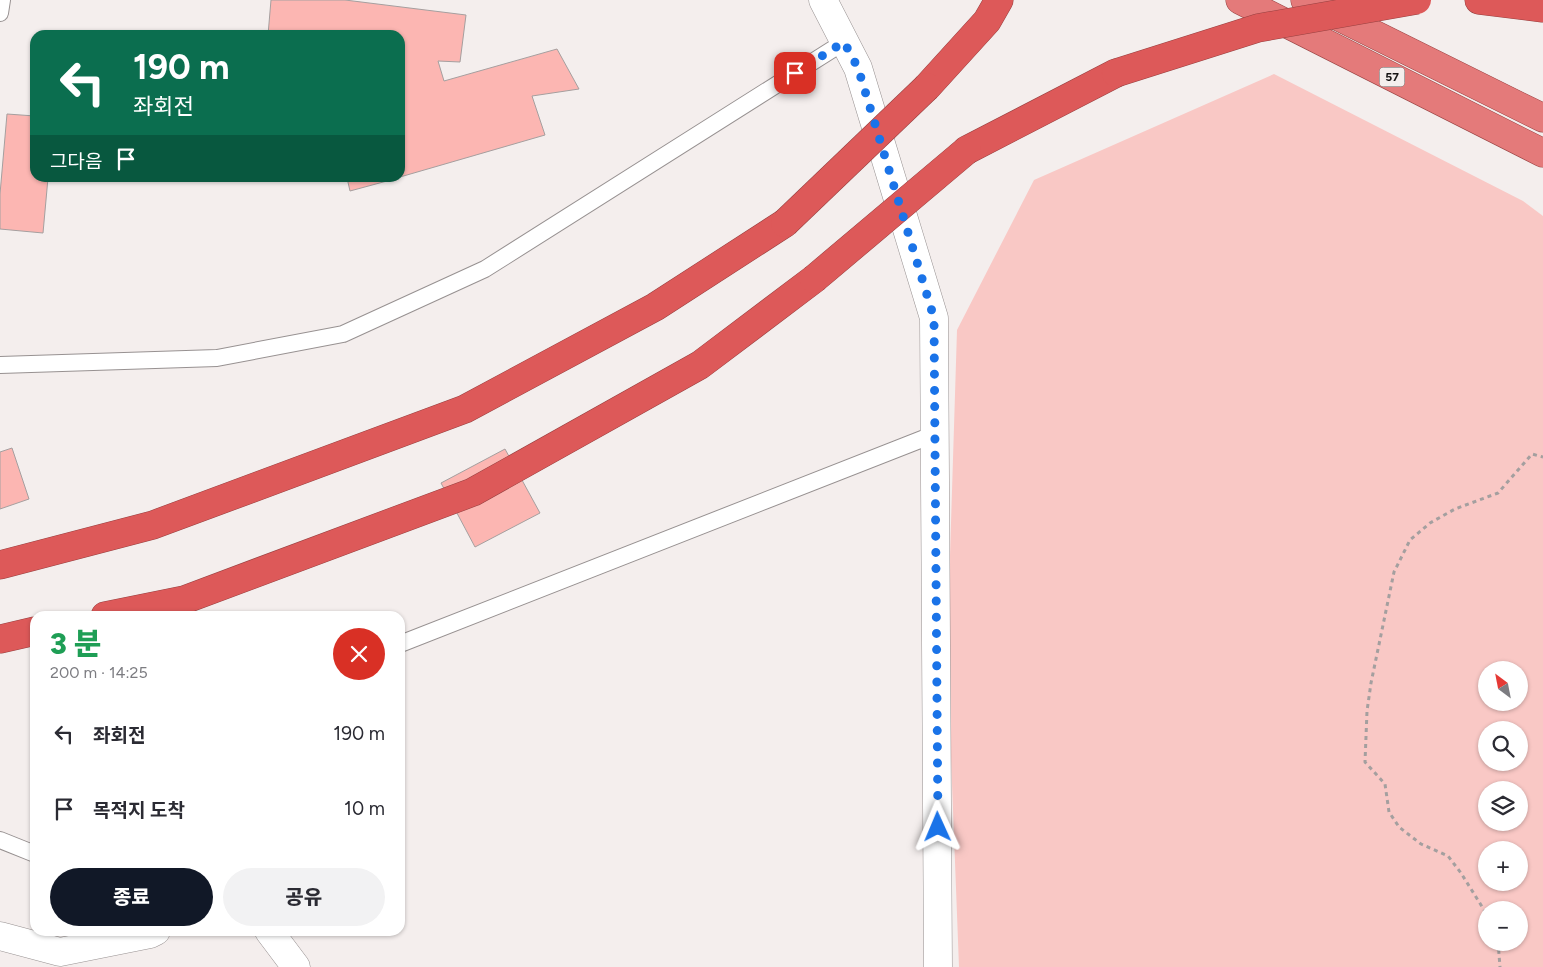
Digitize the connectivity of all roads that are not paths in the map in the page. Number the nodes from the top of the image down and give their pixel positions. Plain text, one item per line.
1 (2, 0) edge
2 (823, 0) edge
3 (1240, 0) edge
4 (1306, 0) edge
5 (1417, 0) edge
6 (1479, 0) edge
7 (1543, 8) edge
8 (993, 11) edge
9 (0, 13) edge
10 (844, 42) junction
11 (1543, 118) edge
12 (1543, 153) edge
13 (0, 365) edge
14 (935, 434) junction
15 (0, 565) edge
16 (130, 611) edge
17 (30, 632) edge
18 (0, 638) edge
19 (405, 642) edge
20 (0, 840) edge
21 (30, 852) edge
22 (0, 936) edge
23 (140, 936) edge
24 (272, 936) edge
25 (296, 967) edge
26 (938, 967) edge

1 - 9 lane
2 - 10 street
3 - 12 highway, 57
4 - 11 highway, 57
5 - 16 highway, bridge
6 - 7 highway
8 - 15 highway, bridge
10 - 13 lane
10 - 14 street
14 - 19 lane
14 - 26 street
17 - 18 highway
20 - 21 lane
22 - 23 street
24 - 25 street

